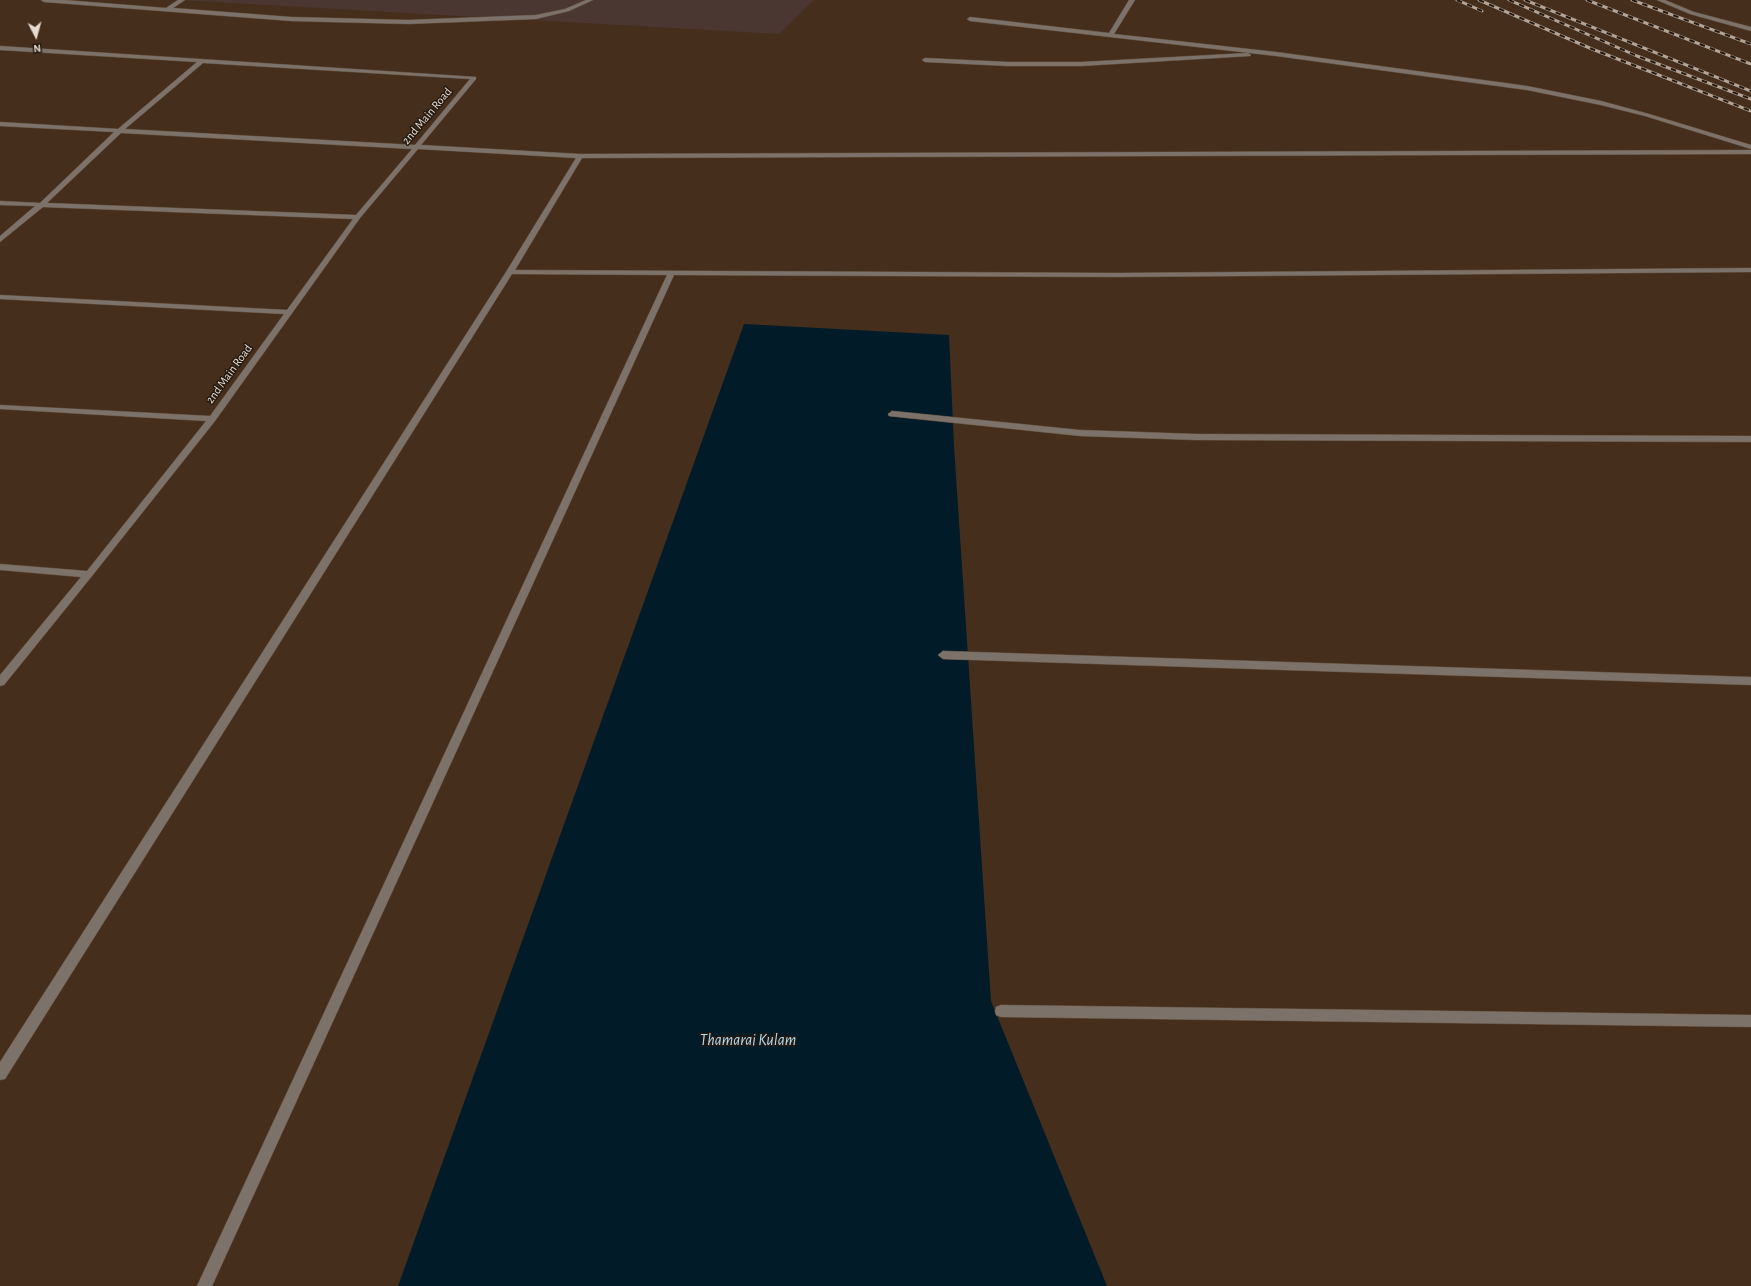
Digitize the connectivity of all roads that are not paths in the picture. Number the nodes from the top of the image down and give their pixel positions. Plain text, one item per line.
1 (44, 0) edge
2 (182, 0) edge
3 (590, 0) edge
4 (1132, 0) edge
5 (1660, 0) edge
6 (168, 9) junction
7 (970, 19) dead end
8 (1751, 29) edge
9 (1111, 35) junction
10 (0, 48) edge
11 (1276, 54) junction
12 (925, 60) dead end
13 (200, 62) junction
14 (0, 124) edge
15 (119, 131) junction
16 (417, 146) junction
17 (1751, 147) edge
18 (1751, 152) edge
19 (580, 156) junction
20 (0, 203) edge
21 (41, 205) junction
22 (358, 217) junction
23 (0, 240) edge
24 (1751, 270) edge
25 (510, 272) junction
26 (671, 274) junction
27 (0, 297) edge
28 (288, 312) junction
29 (0, 407) edge
30 (892, 414) dead end
31 (212, 419) junction
32 (1751, 439) edge
33 (0, 567) edge
34 (89, 574) junction
35 (943, 655) dead end
36 (1751, 681) edge
37 (0, 682) edge
38 (1001, 1011) dead end
39 (1751, 1021) edge
40 (0, 1074) edge
41 (204, 1286) edge

1 - 6 street
2 - 6 street
3 - 6 street
4 - 9 street
5 - 8 street
7 - 9 street
9 - 11 street
10 - 13 street
11 - 12 street
11 - 17 street
13 - 15 street
13 - 16 street, 2nd Main Road
14 - 15 street
15 - 16 street
15 - 21 street
16 - 19 street
16 - 22 street, 2nd Main Road
18 - 19 street
19 - 25 street
20 - 21 street
21 - 22 street
21 - 23 street
22 - 28 street, 2nd Main Road
24 - 26 street
25 - 26 street
25 - 40 street
26 - 41 street
27 - 28 street
28 - 31 street, 2nd Main Road
29 - 31 street
30 - 32 street
31 - 34 street, 2nd Main Road
33 - 34 street
34 - 37 street, 2nd Main Road
35 - 36 street
38 - 39 street

